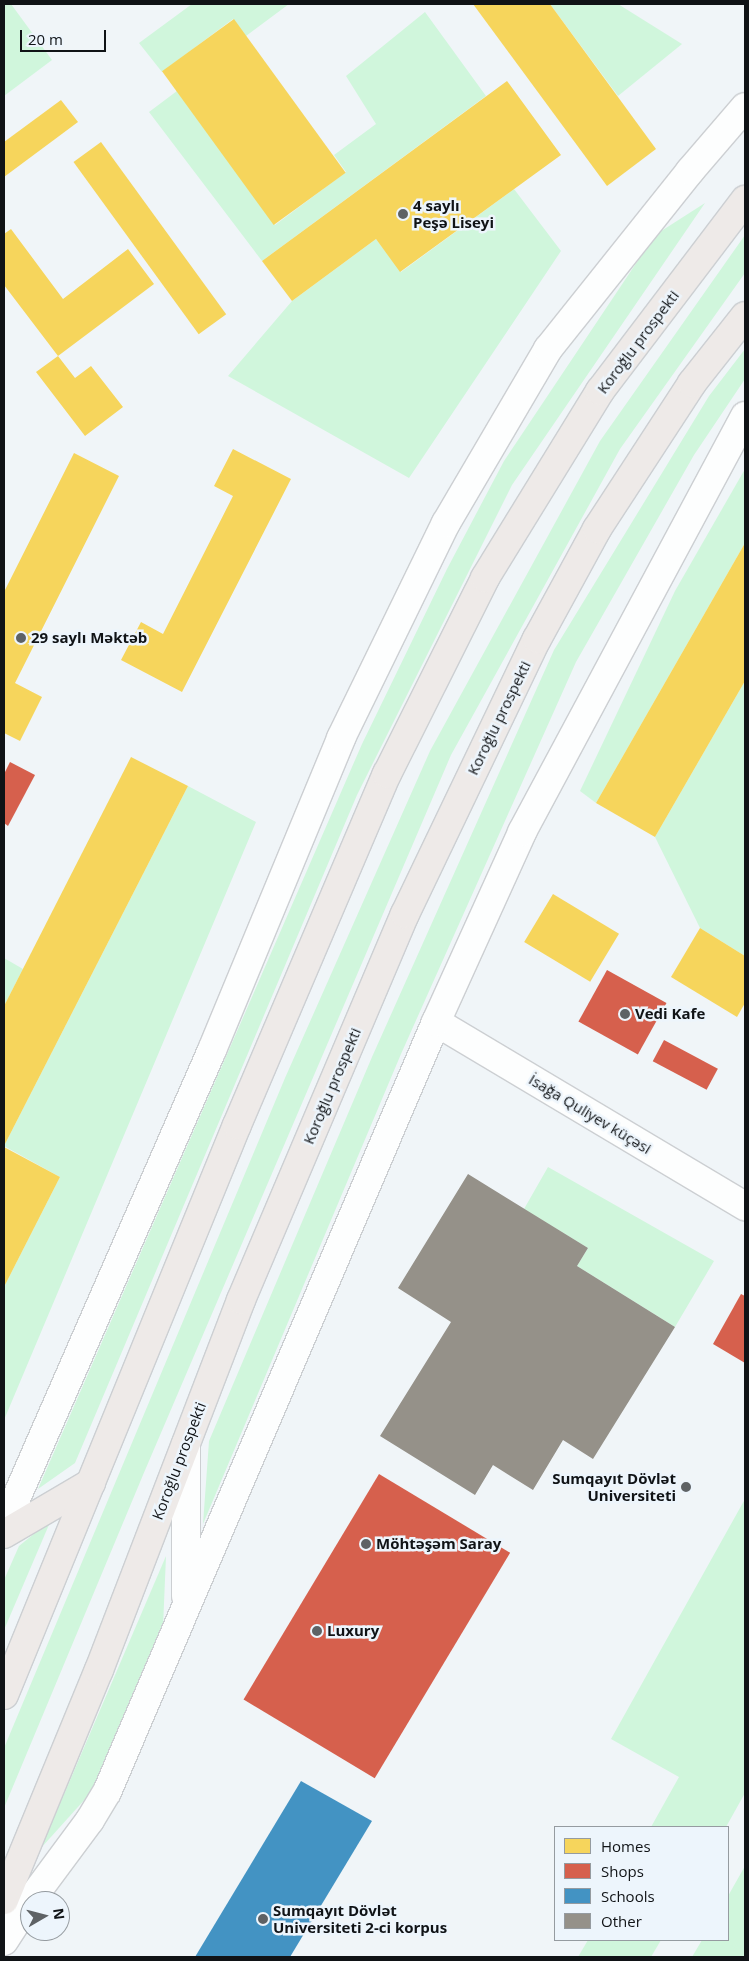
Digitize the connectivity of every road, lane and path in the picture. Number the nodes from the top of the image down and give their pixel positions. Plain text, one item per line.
1 (745, 107) edge
2 (745, 200) edge
3 (745, 316) edge
4 (745, 416) edge
5 (436, 1022) junction
6 (745, 1206) edge
7 (186, 1443) junction
8 (91, 1483) junction
9 (4, 1526) edge
10 (4, 1534) edge
11 (186, 1607) junction
12 (4, 1695) edge
13 (37, 1891) edge
14 (4, 1900) edge
15 (20, 1916) edge
16 (4, 1941) edge

1 - 9 street
2 - 8 main road, Koroğlu prospekti
3 - 7 main road, Koroğlu prospekti
4 - 5 street
5 - 6 street, İsağa Quliyev küçəsi
5 - 11 street
7 - 11 street
7 - 14 main road, Koroğlu prospekti
8 - 10 main road
8 - 12 main road, Koroğlu prospekti
11 - 13 street
15 - 16 street

